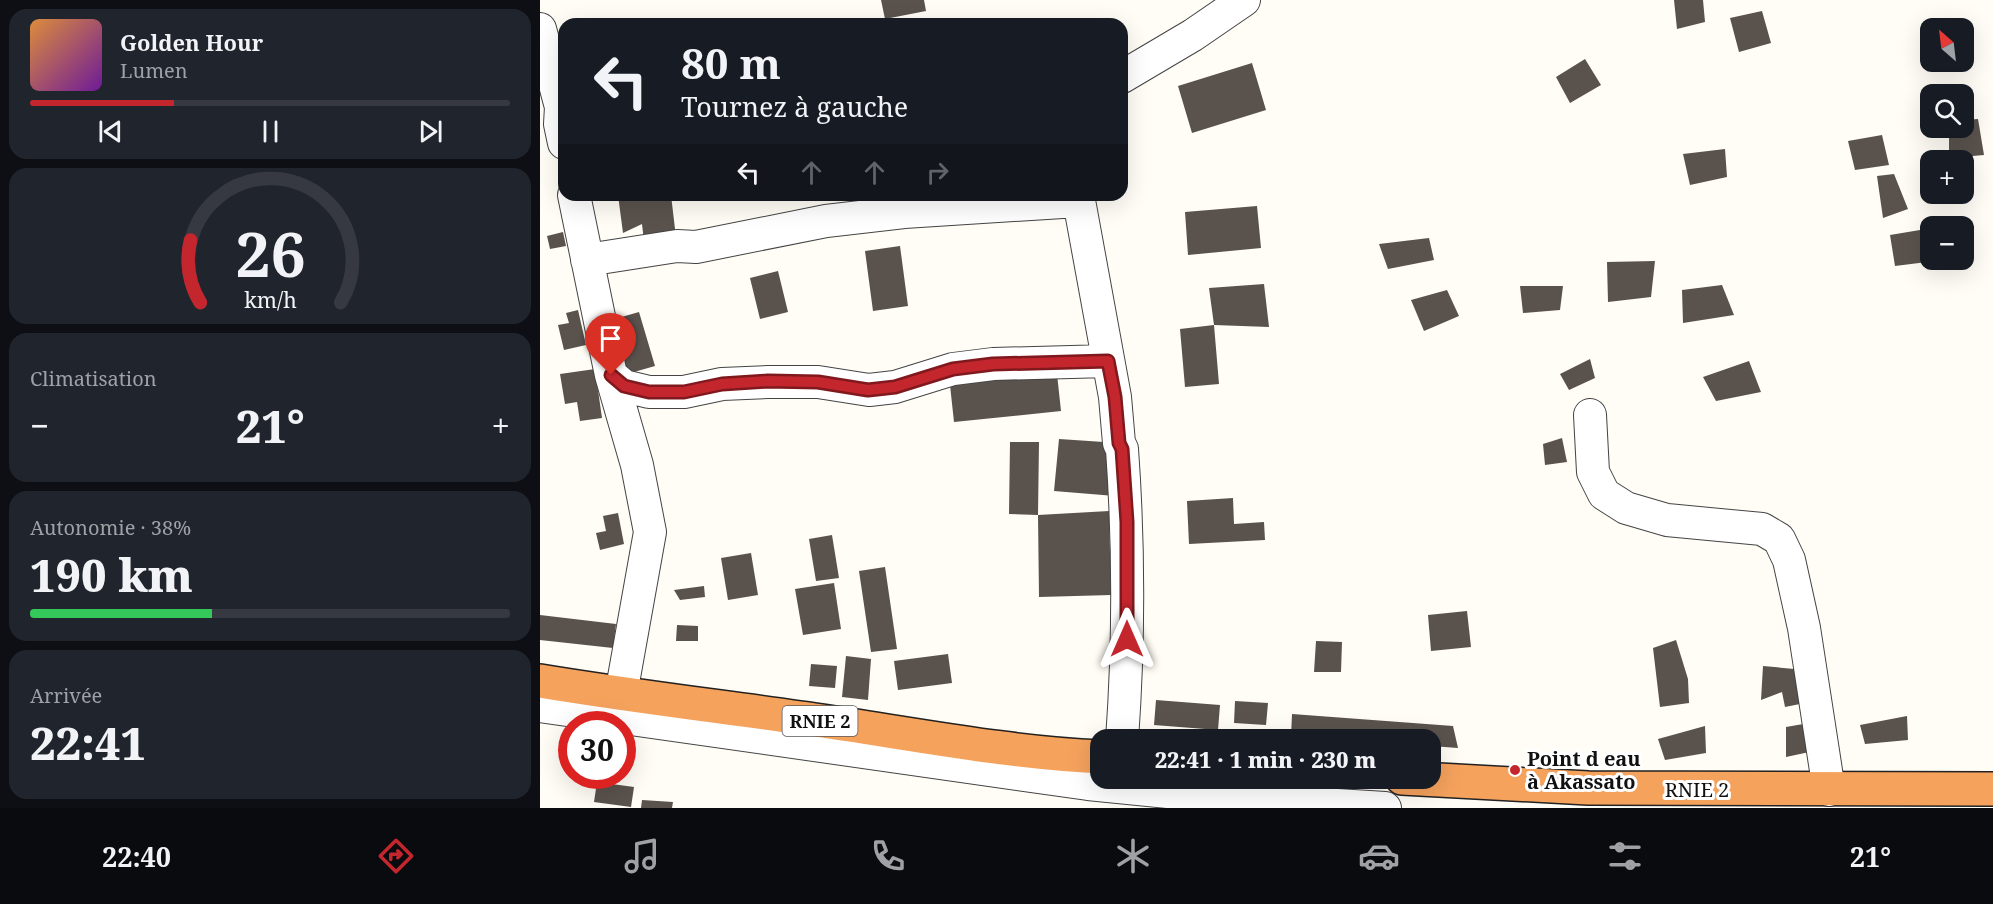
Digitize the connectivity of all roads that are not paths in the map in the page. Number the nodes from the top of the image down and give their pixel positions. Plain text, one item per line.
1 (1244, 0) edge
2 (540, 29) edge
3 (1128, 73) edge
4 (558, 92) edge
5 (575, 201) edge
6 (1041, 201) edge
7 (1079, 201) edge
8 (587, 260) junction
9 (1108, 361) junction
10 (611, 375) junction
11 (1590, 416) dead end
12 (540, 681) edge
13 (621, 694) junction
14 (540, 706) edge
15 (1123, 729) edge
16 (1090, 776) edge
17 (1441, 780) edge
18 (1171, 789) edge
19 (1993, 789) edge
20 (1829, 790) junction
21 (1774, 799) edge
22 (1385, 808) edge

1 - 3 street
2 - 4 street
5 - 8 street
6 - 8 street
7 - 9 street
8 - 10 street
9 - 10 street
9 - 15 street
10 - 13 street
11 - 20 street
12 - 13 highway, RNIE 2 / RNIE 2
13 - 16 highway, RNIE 2 / RNIE 2
14 - 16 street
17 - 21 highway, RNIE 2 / RNIE 2
18 - 22 street
19 - 20 highway, RNIE 2 / RNIE 2
20 - 21 highway, RNIE 2 / RNIE 2

